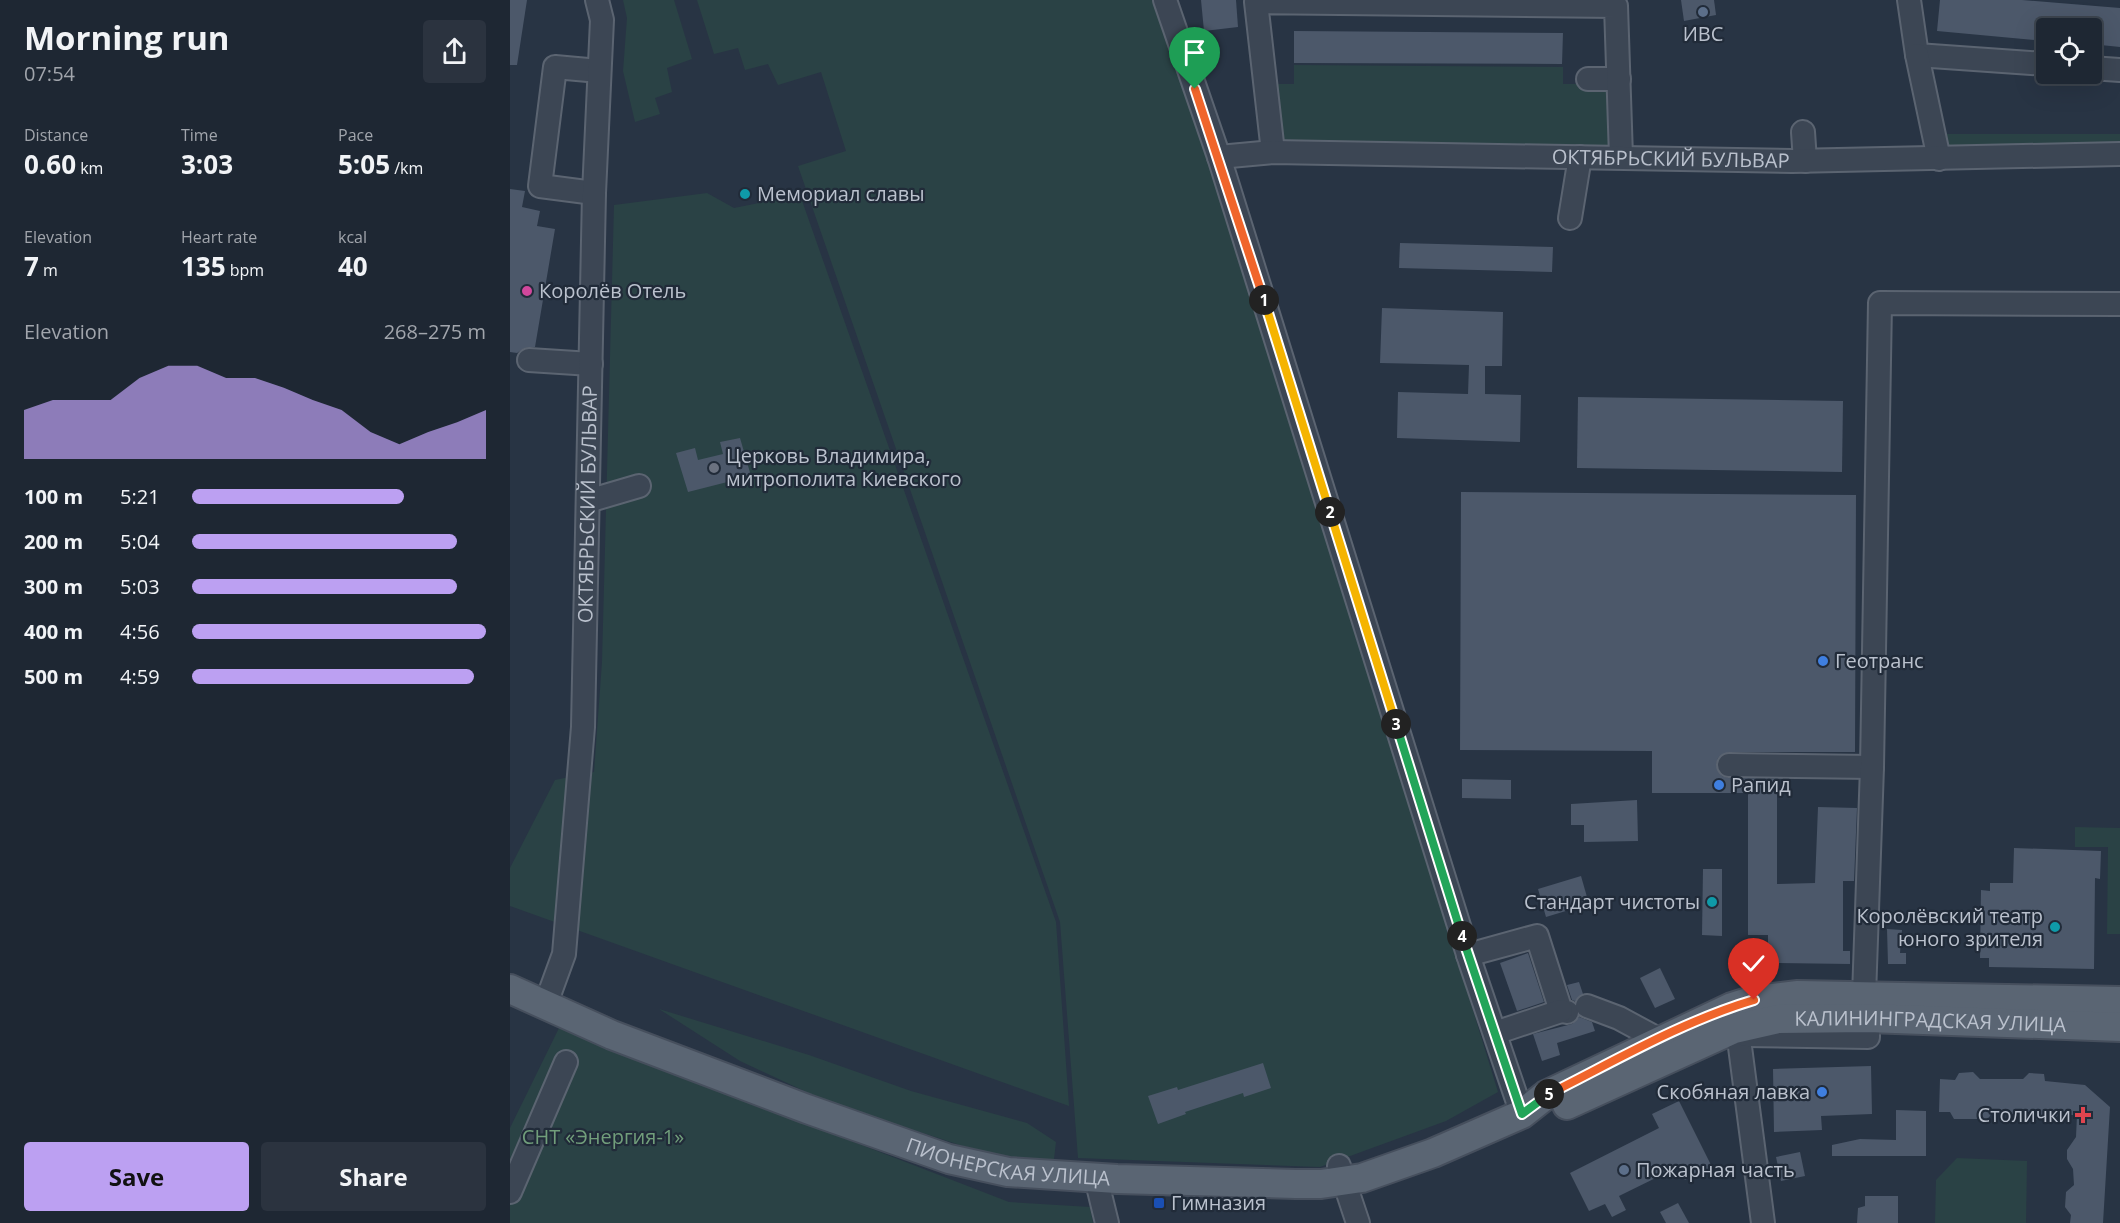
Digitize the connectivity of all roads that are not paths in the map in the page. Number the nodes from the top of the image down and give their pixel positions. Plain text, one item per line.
1 (597, 0) edge
2 (1165, 0) edge
3 (1909, 0) edge
4 (1256, 1) edge
5 (1616, 3) edge
6 (1917, 55) junction
7 (2036, 63) edge
8 (2102, 69) edge
9 (2120, 70) edge
10 (599, 71) junction
11 (1618, 79) junction
12 (1588, 80) dead end
13 (1803, 132) dead end
14 (1273, 152) junction
15 (2120, 154) edge
16 (1219, 157) junction
17 (1580, 157) junction
18 (1621, 157) junction
19 (1939, 159) junction
20 (1805, 161) junction
21 (594, 193) junction
22 (1570, 218) dead end
23 (2120, 304) edge
24 (529, 360) dead end
25 (591, 364) junction
26 (639, 486) dead end
27 (588, 501) junction
28 (1729, 765) dead end
29 (1872, 767) junction
30 (1468, 955) junction
31 (510, 989) edge
32 (2120, 1001) edge
33 (545, 1006) junction
34 (1866, 1007) junction
35 (1572, 1010) junction
36 (2120, 1027) edge
37 (1735, 1033) junction
38 (1495, 1034) junction
39 (1658, 1040) junction
40 (566, 1062) dead end
41 (1522, 1114) junction
42 (1342, 1174) junction
43 (1096, 1178) junction
44 (510, 1192) edge
45 (1107, 1223) edge
46 (1358, 1223) edge
47 (1763, 1223) edge

1 - 10 street, ОКТЯБРЬСКИЙ БУЛЬВАР
2 - 16 street
3 - 6 street
4 - 5 street
4 - 14 street
5 - 11 street
6 - 7 street
6 - 19 street
8 - 9 street
10 - 21 street, ОКТЯБРЬСКИЙ БУЛЬВАР
10 - 21 street
11 - 12 street
11 - 18 street
13 - 20 street
14 - 16 street, ОКТЯБРЬСКИЙ БУЛЬВАР
14 - 17 street, ОКТЯБРЬСКИЙ БУЛЬВАР
15 - 19 street, ОКТЯБРЬСКИЙ БУЛЬВАР
16 - 30 street
17 - 18 street, ОКТЯБРЬСКИЙ БУЛЬВАР
17 - 22 street
18 - 20 street, ОКТЯБРЬСКИЙ БУЛЬВАР
19 - 20 street, ОКТЯБРЬСКИЙ БУЛЬВАР
21 - 25 street, ОКТЯБРЬСКИЙ БУЛЬВАР
23 - 29 street
24 - 25 street
25 - 27 street, ОКТЯБРЬСКИЙ БУЛЬВАР
26 - 27 street
27 - 33 street, ОКТЯБРЬСКИЙ БУЛЬВАР
28 - 29 street
29 - 34 street
30 - 35 street
30 - 38 street
31 - 33 main road, ПИОНЕРСКАЯ УЛИЦА
32 - 34 main road, КАЛИНИНГРАДСКАЯ УЛИЦА
33 - 43 main road, ПИОНЕРСКАЯ УЛИЦА
34 - 36 main road, КАЛИНИНГРАДСКАЯ УЛИЦА
34 - 37 main road, КАЛИНИНГРАДСКАЯ УЛИЦА
34 - 39 main road, КАЛИНИНГРАДСКАЯ УЛИЦА
35 - 38 street
35 - 39 street
37 - 41 main road, КАЛИНИНГРАДСКАЯ УЛИЦА
37 - 47 street
38 - 41 street
39 - 41 main road, КАЛИНИНГРАДСКАЯ УЛИЦА
40 - 44 street
41 - 42 main road, ПИОНЕРСКАЯ УЛИЦА
42 - 43 main road, ПИОНЕРСКАЯ УЛИЦА
42 - 46 street
43 - 45 street

